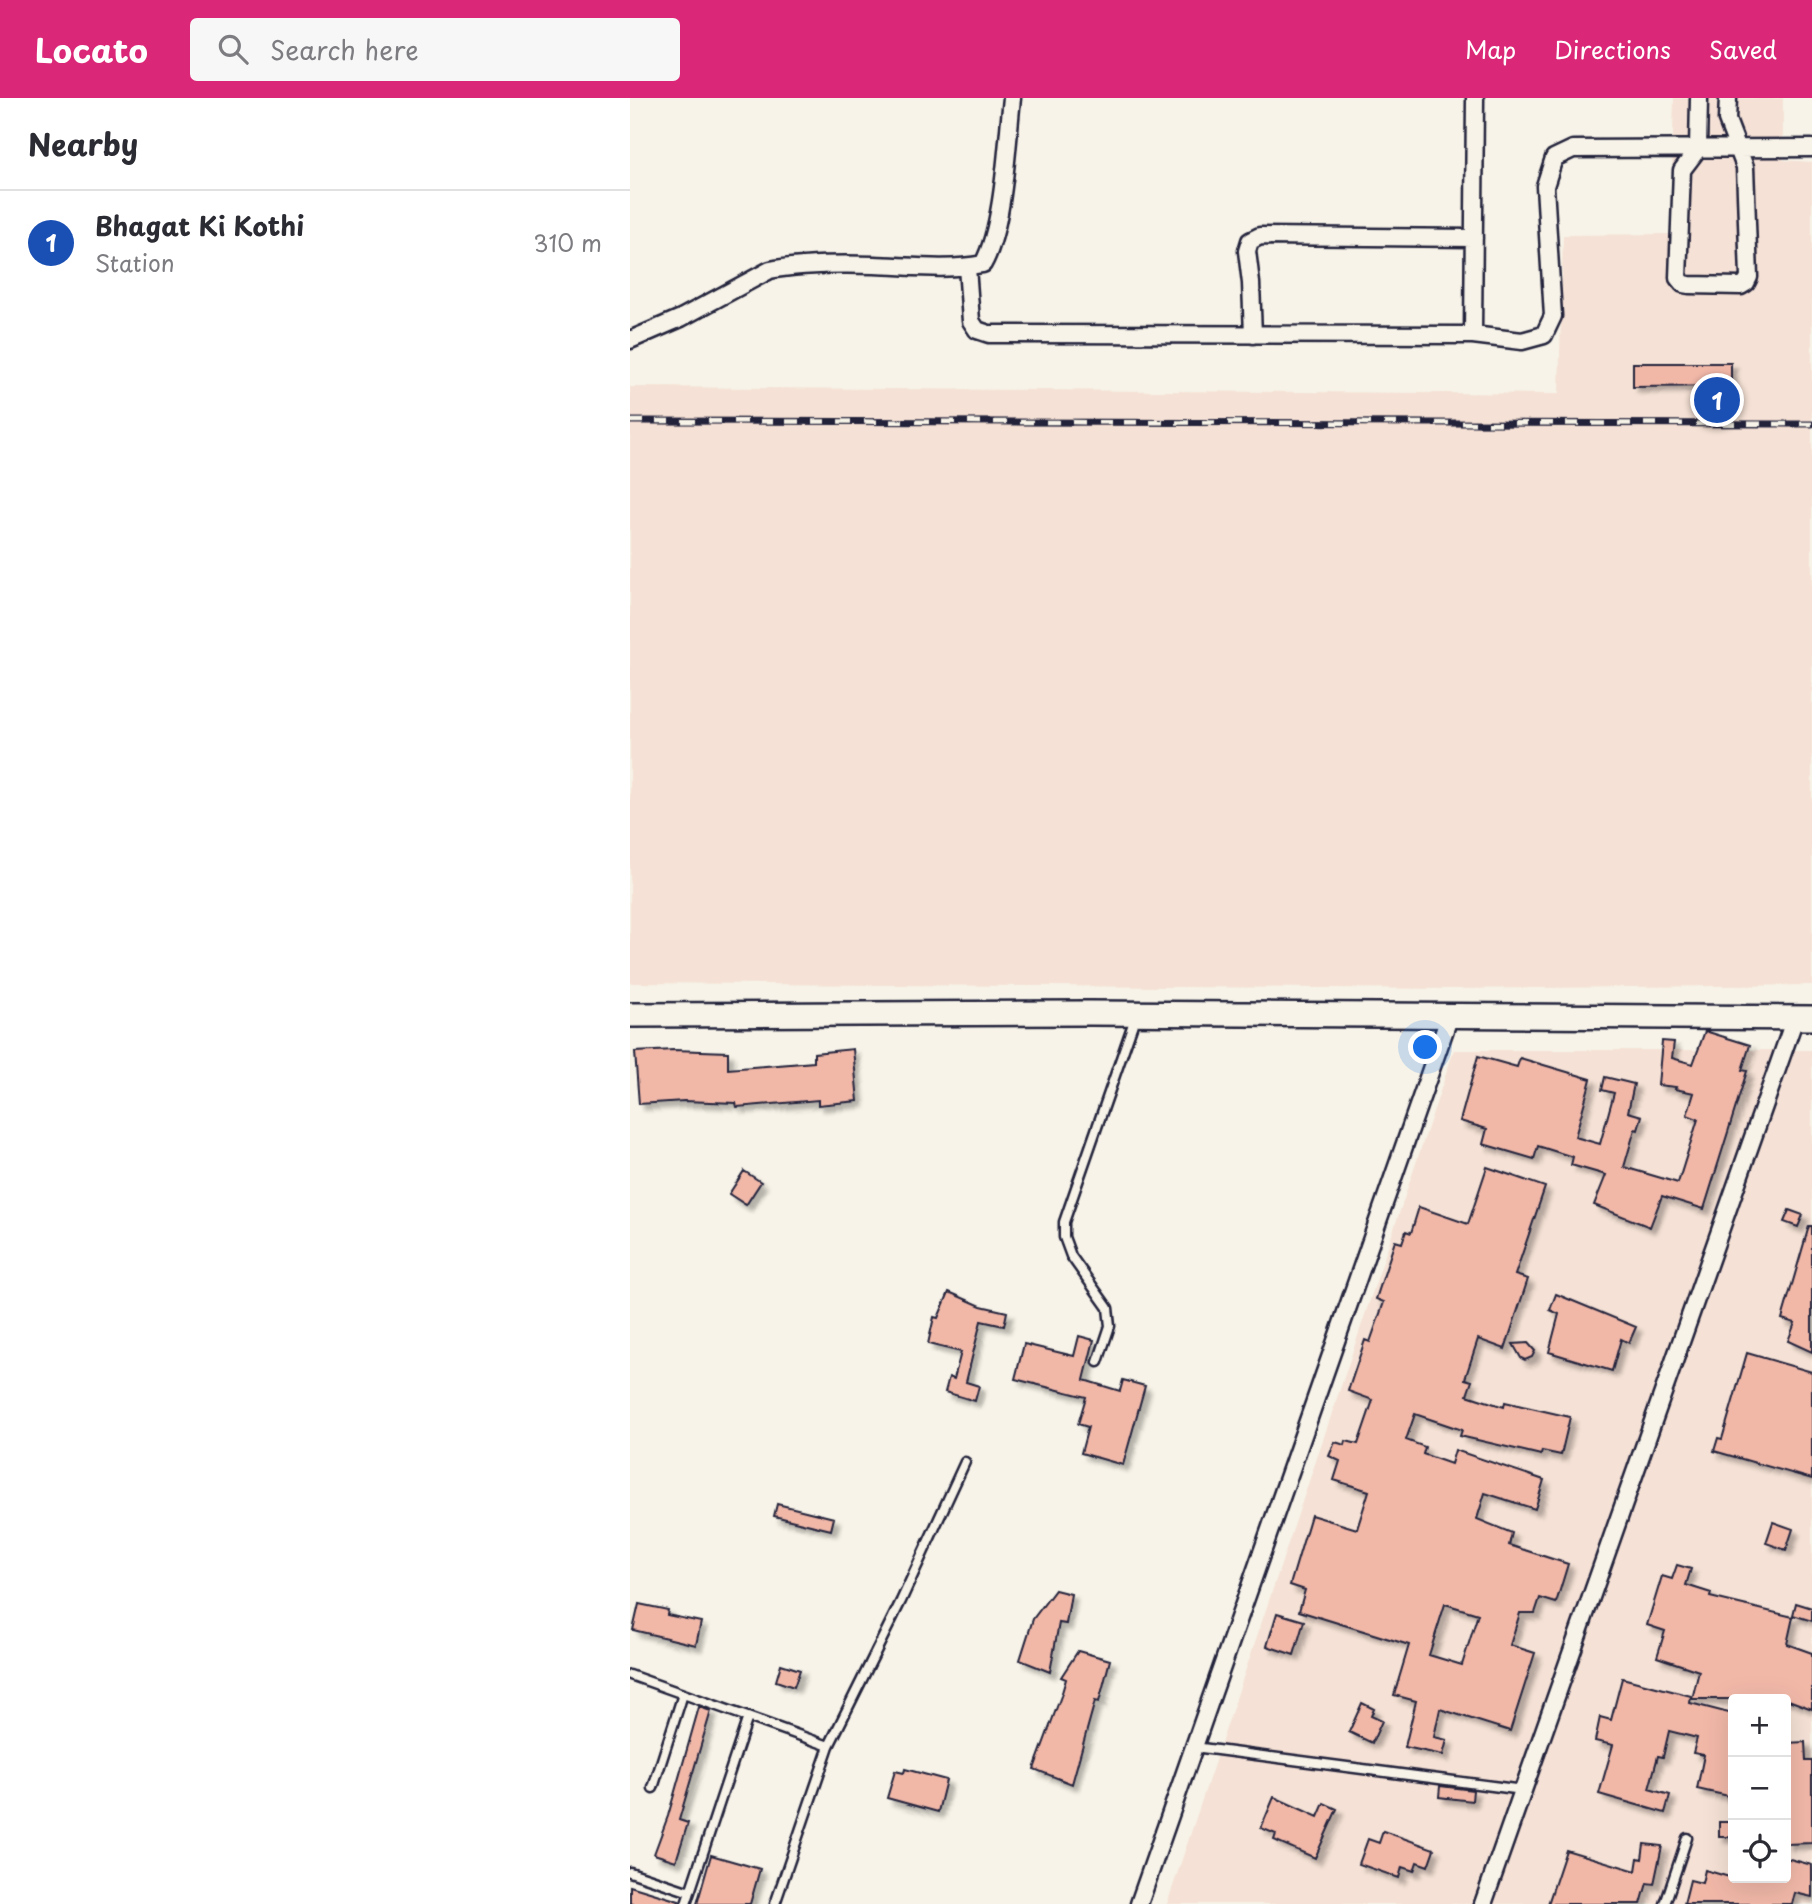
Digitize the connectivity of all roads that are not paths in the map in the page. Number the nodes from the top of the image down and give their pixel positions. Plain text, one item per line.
1 (1012, 98) edge
2 (1475, 98) edge
3 (1699, 98) edge
4 (1728, 98) edge
5 (1812, 148) edge
6 (1698, 149) junction
7 (1737, 149) junction
8 (1474, 238) junction
9 (967, 267) junction
10 (1253, 335) junction
11 (1473, 335) junction
12 (630, 340) edge
13 (1137, 1013) junction
14 (630, 1015) edge
15 (1450, 1015) junction
16 (1803, 1018) edge
17 (1098, 1363) dead end
18 (965, 1462) dead end
19 (630, 1675) edge
20 (683, 1694) junction
21 (748, 1717) junction
22 (830, 1746) junction
23 (1194, 1747) junction
24 (653, 1788) dead end
25 (1523, 1790) junction
26 (1687, 1838) dead end
27 (630, 1872) edge
28 (690, 1892) junction
29 (686, 1904) edge
30 (775, 1904) edge
31 (1139, 1904) edge
32 (1483, 1904) edge
33 (1665, 1904) edge

1 - 9 street
2 - 8 street
3 - 6 street
4 - 7 street
5 - 7 street
6 - 7 street
6 - 7 street
6 - 11 street
8 - 10 street
8 - 11 street
9 - 10 street
9 - 12 street
10 - 11 street
13 - 14 street
13 - 15 street
13 - 17 lane
15 - 16 street
15 - 23 street
16 - 25 street
18 - 22 lane
19 - 20 lane
20 - 21 lane
20 - 24 lane
21 - 22 lane
21 - 28 lane
22 - 30 lane
23 - 25 lane
23 - 31 street
25 - 32 street
26 - 33 lane
27 - 28 lane
28 - 29 lane

